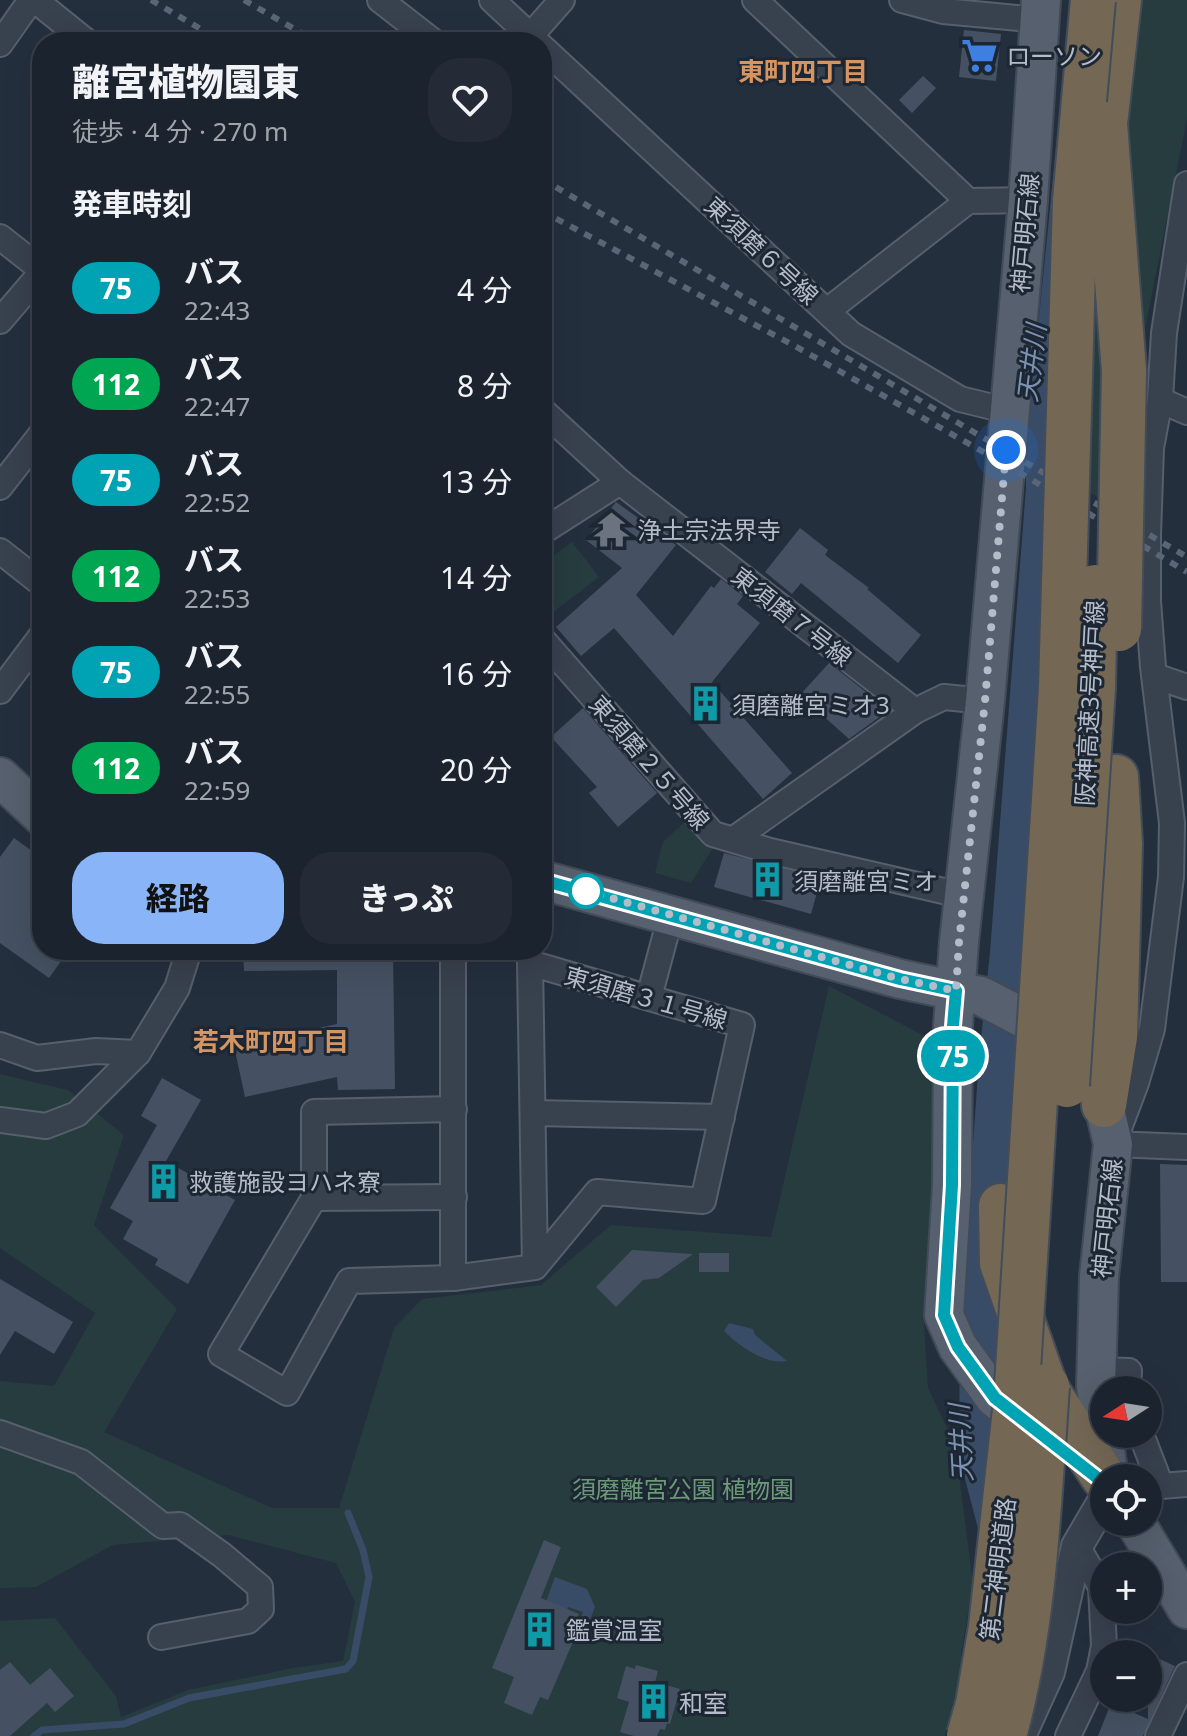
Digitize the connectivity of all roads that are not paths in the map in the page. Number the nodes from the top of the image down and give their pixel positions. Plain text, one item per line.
1 (33, 0) edge
2 (380, 0) edge
3 (492, 0) edge
4 (562, 0) edge
5 (755, 0) edge
6 (902, 0) edge
7 (1093, 0) edge
8 (1119, 0) edge
9 (1040, 10) edge
10 (74, 32) edge
11 (421, 32) edge
12 (524, 32) edge
13 (541, 32) edge
14 (0, 44) edge
15 (552, 59) edge
16 (1105, 124) junction
17 (1187, 184) edge
18 (1028, 200) junction
19 (968, 201) junction
20 (0, 237) edge
21 (32, 263) edge
22 (32, 283) edge
23 (827, 311) junction
24 (0, 321) edge
25 (1160, 400) junction
26 (1009, 411) junction
27 (1187, 412) edge
28 (552, 419) edge
29 (32, 446) edge
30 (620, 482) junction
31 (0, 487) edge
32 (552, 526) edge
33 (1067, 526) junction
34 (0, 551) edge
35 (32, 576) edge
36 (32, 648) edge
37 (552, 650) edge
38 (1155, 676) junction
39 (1187, 687) edge
40 (0, 691) edge
41 (985, 701) junction
42 (915, 711) junction
43 (0, 777) edge
44 (32, 807) edge
45 (734, 839) junction
46 (552, 883) edge
47 (965, 896) junction
48 (671, 915) junction
49 (186, 960) edge
50 (453, 960) edge
51 (968, 994) junction
52 (649, 997) junction
53 (0, 1045) edge
54 (138, 1053) junction
55 (454, 1109) junction
56 (533, 1113) junction
57 (722, 1117) junction
58 (0, 1120) edge
59 (1109, 1124) junction
60 (1187, 1147) edge
61 (454, 1197) junction
62 (314, 1198) junction
63 (535, 1267) junction
64 (453, 1278) junction
65 (1096, 1370) junction
66 (1129, 1376) edge
67 (1017, 1400) junction
68 (0, 1433) edge
69 (1146, 1448) edge
70 (1095, 1464) edge
71 (1104, 1464) edge
72 (1090, 1466) edge
73 (1187, 1484) edge
74 (1090, 1524) edge
75 (1143, 1536) edge
76 (1077, 1546) junction
77 (1187, 1609) edge
78 (161, 1637) dead end
79 (1187, 1675) edge
80 (969, 1736) edge
81 (1004, 1736) edge
82 (1020, 1736) edge
83 (1068, 1736) edge
84 (1158, 1736) edge

1 - 10 street
1 - 14 street
2 - 11 street
3 - 12 street, 東須磨６号線
4 - 13 street
5 - 19 street
6 - 9 street
7 - 33 highway, 阪神高速3号神戸線, bridge
8 - 16 highway, 阪神高速3号神戸線
9 - 18 main road, 神戸明石線
15 - 23 street, 東須磨６号線
16 - 59 highway, bridge
16 - 67 highway, 阪神高速3号神戸線, bridge
17 - 25 street
18 - 19 street
18 - 26 main road, 神戸明石線
19 - 23 street
20 - 21 street
22 - 24 street
23 - 26 street, 東須磨６号線
25 - 27 street
25 - 38 street
26 - 41 main road, 神戸明石線
28 - 30 street, 東須磨７号線
29 - 31 street
30 - 32 street
30 - 42 street, 東須磨７号線
33 - 67 highway, 阪神高速3号神戸線, bridge
33 - 70 highway, bridge
34 - 35 street
36 - 40 street
37 - 45 street, 東須磨２５号線
38 - 39 street
38 - 59 street
41 - 42 street
41 - 47 main road, 神戸明石線
42 - 45 street
43 - 44 main road
45 - 47 street, 東須磨２５号線
46 - 48 main road
47 - 51 main road, 神戸明石線
48 - 51 main road
48 - 52 street
49 - 54 street
50 - 55 street
51 - 59 main road
51 - 67 main road, 神戸明石線
52 - 56 street, 東須磨３１号線
52 - 57 street, 東須磨３１号線
53 - 54 street
54 - 58 street
55 - 61 street
55 - 62 street
56 - 57 street
56 - 63 street, 東須磨３１号線
57 - 63 street, 東須磨３１号線
59 - 60 street
59 - 65 main road, 神戸明石線
61 - 62 street
61 - 64 street
62 - 64 street
63 - 64 street
65 - 66 street
65 - 71 main road, 神戸明石線
67 - 72 main road, 神戸明石線
67 - 80 highway, 第二神明道路, bridge
67 - 81 highway, 第二神明道路, bridge
68 - 78 street
69 - 73 street
74 - 76 street
75 - 77 main road
76 - 82 street
76 - 83 street
79 - 84 street

